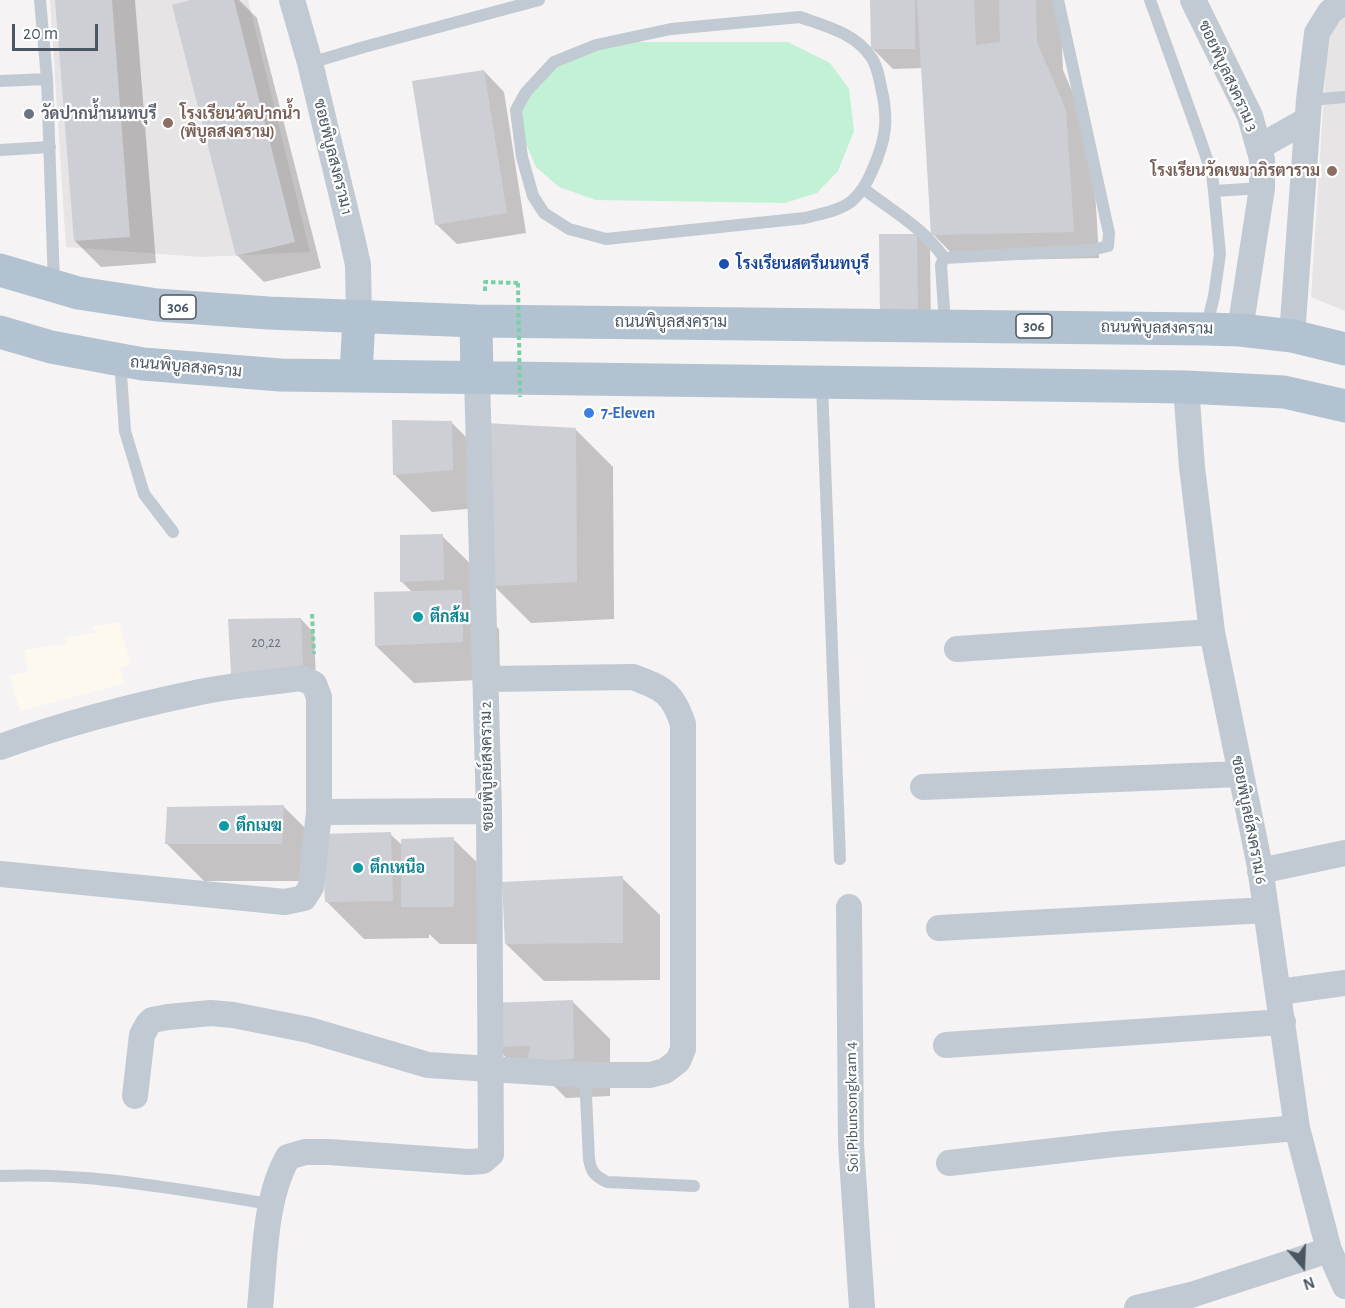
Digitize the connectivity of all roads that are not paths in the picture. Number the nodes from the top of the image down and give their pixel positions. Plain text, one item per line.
1 (40, 0) edge
2 (292, 0) edge
3 (539, 0) edge
4 (1058, 0) edge
5 (1150, 0) edge
6 (1192, 0) edge
7 (1345, 1) edge
8 (310, 63) junction
9 (47, 79) junction
10 (0, 81) edge
11 (1345, 97) edge
12 (1308, 110) junction
13 (50, 147) junction
14 (1259, 147) junction
15 (0, 150) edge
16 (1262, 188) junction
17 (864, 189) junction
18 (1214, 191) junction
19 (944, 258) junction
20 (0, 270) edge
21 (54, 286) junction
22 (359, 317) junction
23 (476, 321) junction
24 (945, 325) junction
25 (1206, 329) junction
26 (1240, 330) junction
27 (0, 332) edge
28 (1292, 336) junction
29 (1345, 349) edge
30 (120, 360) junction
31 (356, 375) junction
32 (477, 378) junction
33 (822, 383) junction
34 (1186, 387) junction
35 (1345, 406) edge
36 (174, 532) dead end
37 (1212, 632) junction
38 (957, 649) dead end
39 (486, 679) junction
40 (0, 747) edge
41 (1240, 774) junction
42 (923, 787) dead end
43 (489, 811) junction
44 (319, 812) junction
45 (1345, 853) edge
46 (840, 859) dead end
47 (1260, 871) junction
48 (0, 874) edge
49 (849, 907) dead end
50 (1266, 910) junction
51 (939, 928) dead end
52 (1345, 983) edge
53 (1279, 992) junction
54 (1283, 1022) junction
55 (946, 1045) dead end
56 (490, 1068) junction
57 (585, 1075) junction
58 (135, 1096) dead end
59 (1297, 1128) junction
60 (949, 1163) dead end
61 (0, 1176) edge
62 (694, 1186) dead end
63 (271, 1204) junction
64 (1329, 1250) junction
65 (1345, 1286) edge
66 (260, 1308) edge
67 (862, 1308) edge
68 (1137, 1308) edge

1 - 9 lane
2 - 8 street, ซอยพิบูลสงคราม 1
3 - 8 lane
4 - 19 lane
5 - 18 lane
6 - 14 street, ซอยพิบูลสงคราม 3
7 - 12 street
8 - 22 street, ซอยพิบูลสงคราม 1
9 - 10 lane
9 - 13 lane
11 - 12 lane
12 - 14 street
12 - 28 street
13 - 15 lane
13 - 21 lane
14 - 16 street, ซอยพิบูลสงคราม 3
16 - 18 lane
16 - 26 street, ซอยพิบูลสงคราม 3
17 - 17 lane
17 - 19 lane
18 - 25 lane
19 - 24 lane
20 - 21 main road, ถนนพิบูลสงคราม / 306
21 - 22 main road, ถนนพิบูลสงคราม / 306
22 - 23 main road, ถนนพิบูลสงคราม / 306
22 - 31 main road
23 - 24 main road, ถนนพิบูลสงคราม / 306
23 - 32 main road
24 - 25 main road, ถนนพิบูลสงคราม / 306
25 - 26 main road, ถนนพิบูลสงคราม / 306
26 - 28 main road, ถนนพิบูลสงคราม / 306
27 - 30 main road, ถนนพิบูลสงคราม
28 - 29 main road, ถนนพิบูลสงคราม / 306
30 - 31 main road, ถนนพิบูลสงคราม
30 - 36 lane
31 - 32 main road, ถนนพิบูลสงคราม
32 - 33 main road, ถนนพิบูลสงคราม
32 - 39 street, ซอยพิบูลย์สงคราม 2
33 - 34 main road, ถนนพิบูลสงคราม
33 - 46 lane
34 - 35 main road, ถนนพิบูลสงคราม
34 - 37 street, ซอยพิบูลย์สงคราม 6
37 - 38 street
37 - 41 street, ซอยพิบูลย์สงคราม 6
39 - 43 street, ซอยพิบูลย์สงคราม 2
39 - 57 street
40 - 44 street
41 - 42 street
41 - 47 street, ซอยพิบูลย์สงคราม 6
43 - 44 street
43 - 56 street, ซอยพิบูลย์สงคราม 2
44 - 48 street
45 - 47 street
47 - 50 street, ซอยพิบูลย์สงคราม 6
49 - 67 street, Soi Pibunsongkram 4
50 - 51 street
50 - 53 street, ซอยพิบูลย์สงคราม 6
52 - 53 street
53 - 54 street, ซอยพิบูลย์สงคราม 6
54 - 55 street
54 - 59 street, ซอยพิบูลย์สงคราม 6
56 - 57 street
56 - 58 street
56 - 63 street, ซอยพิบูลย์สงคราม 2
57 - 62 lane
59 - 60 street
59 - 64 street, ซอยพิบูลย์สงคราม 6
61 - 63 lane
63 - 66 street
64 - 65 street, ซอยพิบูลย์สงคราม 6
64 - 68 street

